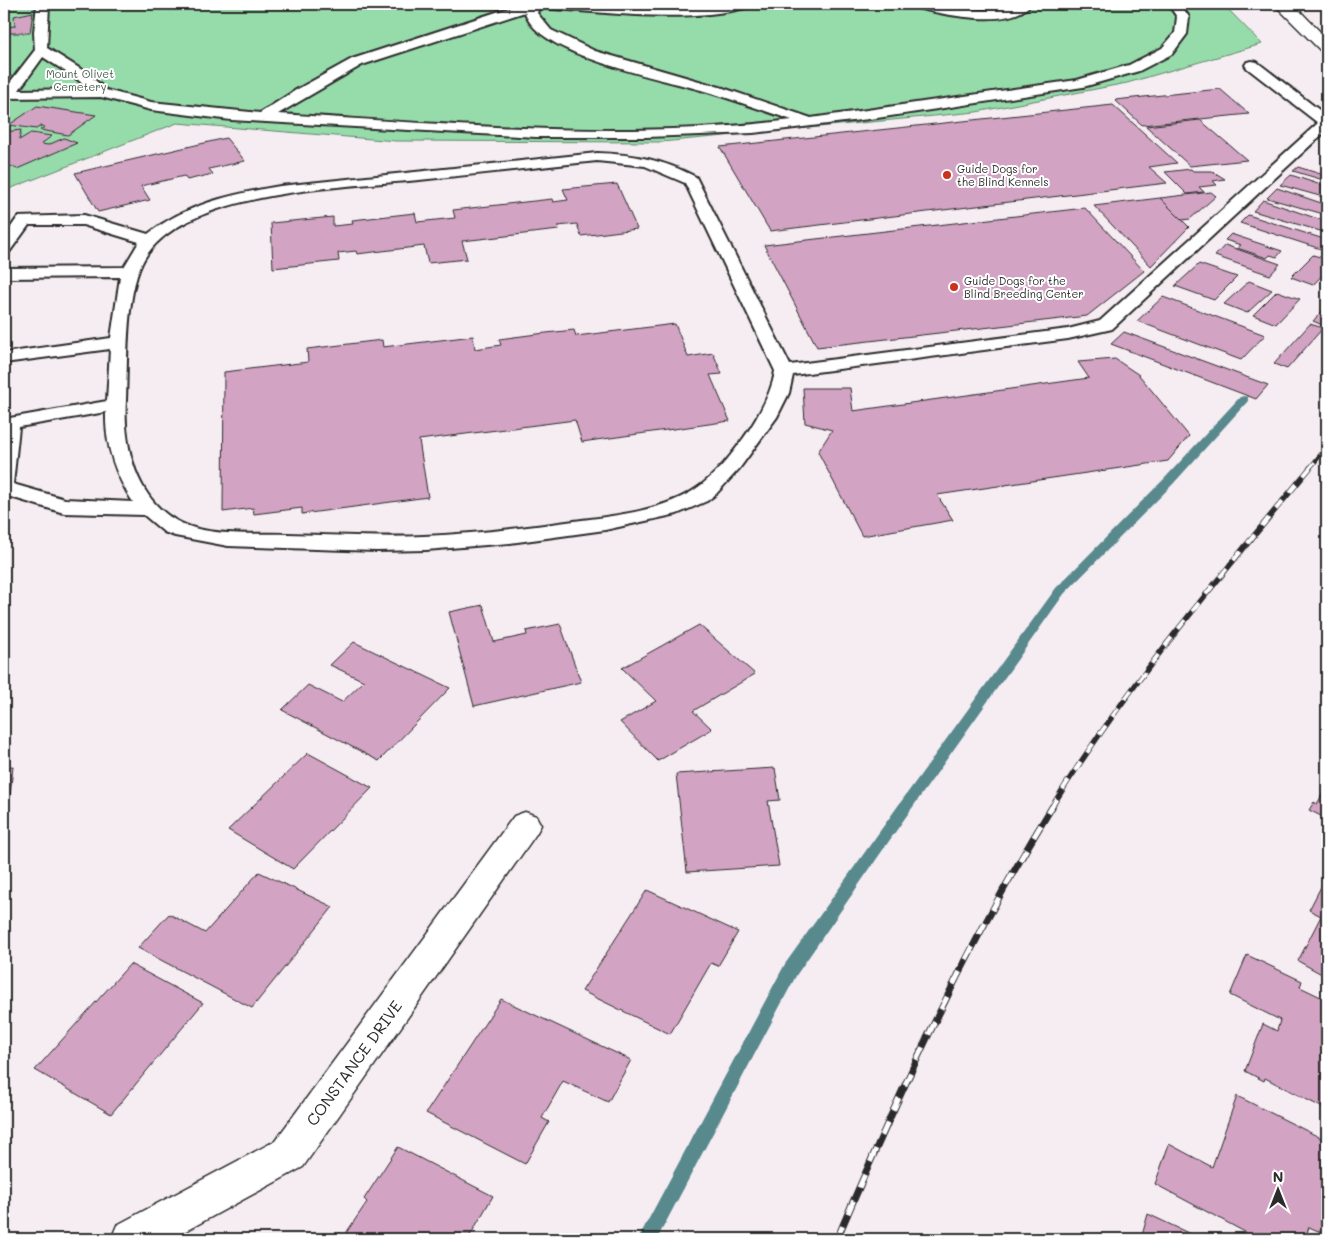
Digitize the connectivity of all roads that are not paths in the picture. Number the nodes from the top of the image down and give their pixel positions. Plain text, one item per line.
1 (43, 4) edge
2 (745, 4) edge
3 (917, 4) edge
4 (1025, 4) edge
5 (1174, 4) edge
6 (1280, 4) edge
7 (531, 5) edge
8 (1327, 48) edge
9 (41, 50) junction
10 (1252, 65) dead end
11 (101, 92) junction
12 (6, 94) edge
13 (263, 118) junction
14 (812, 122) junction
15 (1327, 123) edge
16 (150, 240) junction
17 (4, 248) edge
18 (130, 272) junction
19 (4, 273) edge
20 (120, 342) junction
21 (4, 358) edge
22 (784, 371) junction
23 (116, 405) junction
24 (4, 482) edge
25 (4, 488) edge
26 (149, 509) junction
27 (524, 826) dead end
28 (131, 1239) edge

1 - 9 lane
2 - 7 lane
3 - 4 lane
5 - 14 lane
6 - 8 street
7 - 13 lane
7 - 14 lane
9 - 11 lane
9 - 12 lane
10 - 15 lane
11 - 12 lane
11 - 13 lane
13 - 14 lane
15 - 22 lane
16 - 17 lane
16 - 18 lane
16 - 22 lane
18 - 19 lane
18 - 20 lane
20 - 21 lane
20 - 23 lane
22 - 26 lane
23 - 24 lane
23 - 26 lane
25 - 26 lane
27 - 28 street, CONSTANCE DRIVE

